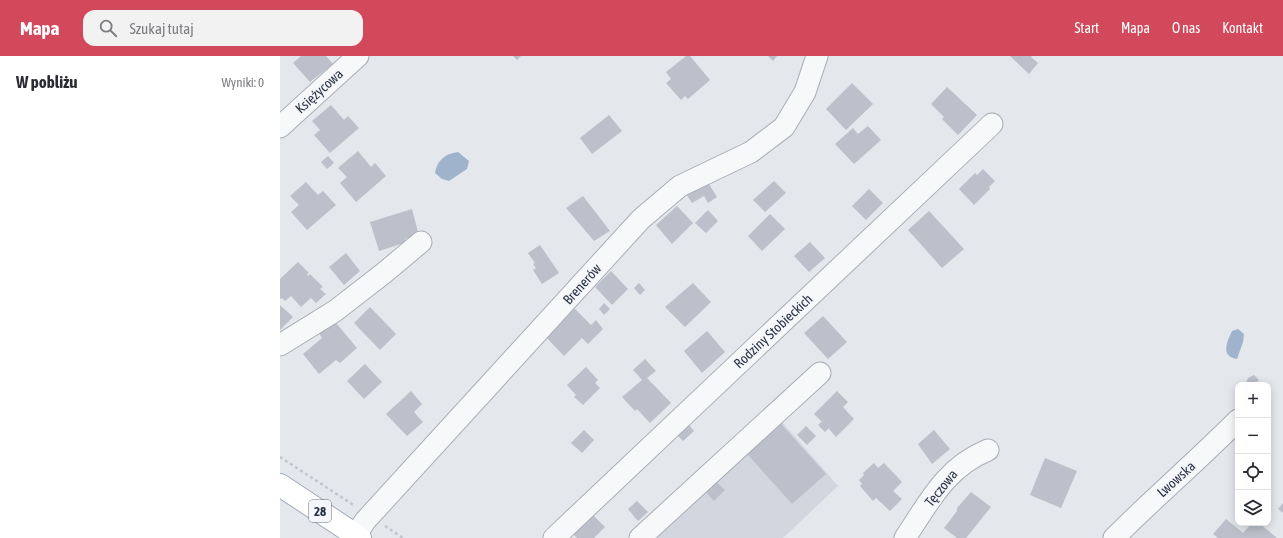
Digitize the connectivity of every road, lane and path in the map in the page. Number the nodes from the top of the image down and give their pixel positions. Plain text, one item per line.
1 (358, 56) edge
2 (817, 56) edge
3 (992, 124) dead end
4 (280, 127) edge
5 (421, 242) dead end
6 (280, 345) edge
7 (820, 373) dead end
8 (1235, 423) edge
9 (988, 450) dead end
10 (280, 457) edge
11 (280, 485) edge
12 (358, 509) dead end
13 (381, 524) dead end
14 (358, 537) edge
15 (403, 538) edge
16 (554, 538) edge
17 (640, 538) edge
18 (905, 538) edge
19 (1114, 538) edge

1 - 4 street, Księżycowa
2 - 14 street, Brenerów
3 - 16 street, Rodziny Stobieckich
5 - 6 street
7 - 17 street
8 - 19 street, Lwowska
9 - 18 street, Tęczowa
10 - 12 path
11 - 14 main road, 28
13 - 15 path

